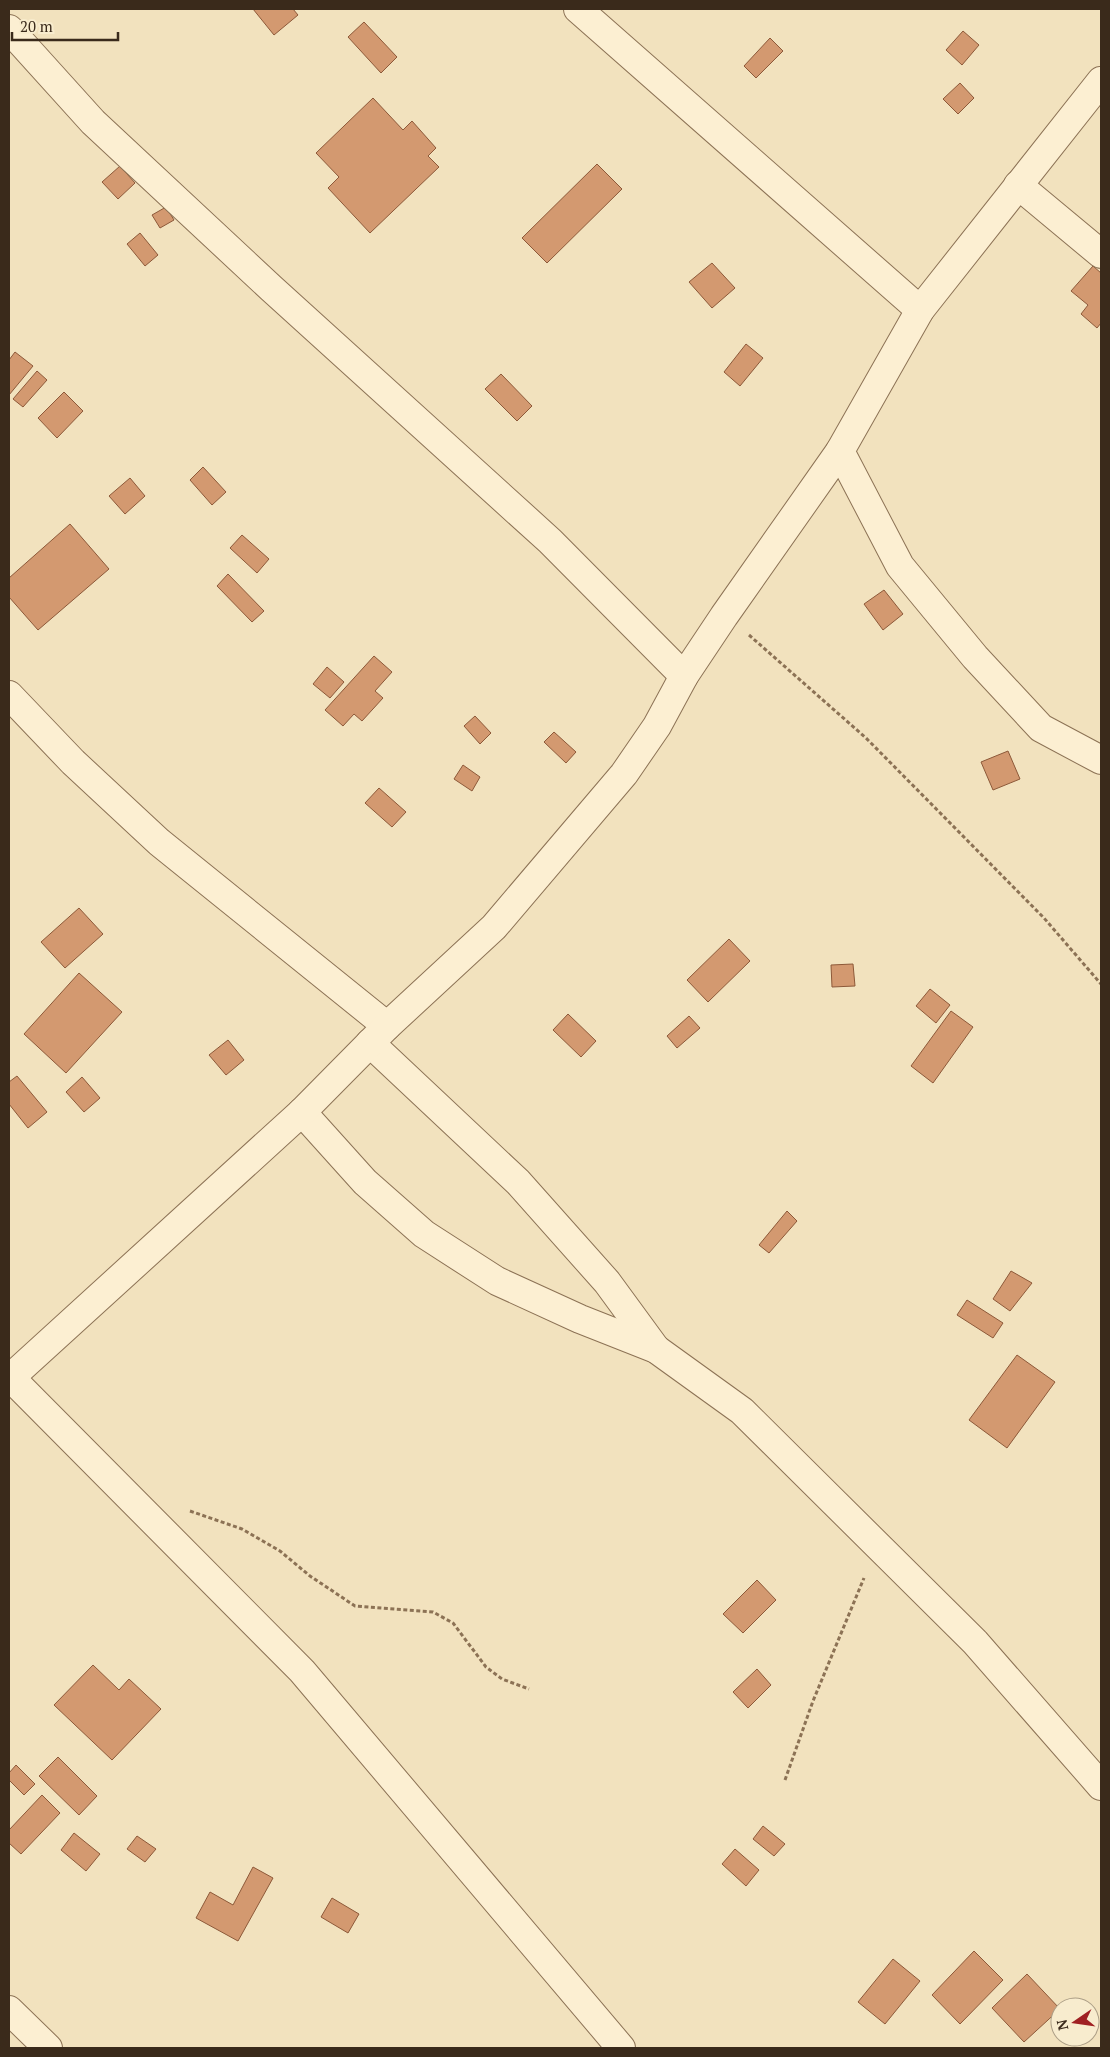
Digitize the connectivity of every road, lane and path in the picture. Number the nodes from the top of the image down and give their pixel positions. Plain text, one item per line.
1 (578, 9) edge
2 (9, 29) edge
3 (1101, 81) edge
4 (1018, 185) junction
5 (1101, 254) edge
6 (920, 310) junction
7 (840, 450) junction
8 (724, 616) junction
9 (684, 676) junction
10 (9, 695) edge
11 (1101, 760) edge
12 (1101, 984) edge
13 (378, 1035) junction
14 (302, 1112) junction
15 (656, 1349) junction
16 (10, 1377) edge
17 (187, 1510) dead end
18 (878, 1545) junction
19 (529, 1689) dead end
20 (786, 1780) dead end
21 (1101, 1786) edge
22 (9, 2010) edge
23 (48, 2048) edge
24 (620, 2048) edge

1 - 6 street
2 - 9 street
3 - 4 street
4 - 5 street
4 - 6 street
6 - 7 street
7 - 8 street
7 - 11 street
8 - 9 street
8 - 12 path
9 - 13 street
10 - 13 street
13 - 14 street
13 - 15 street
14 - 15 street
14 - 16 street
15 - 18 street
16 - 24 street
17 - 19 path
18 - 20 path
18 - 21 street
22 - 23 street

